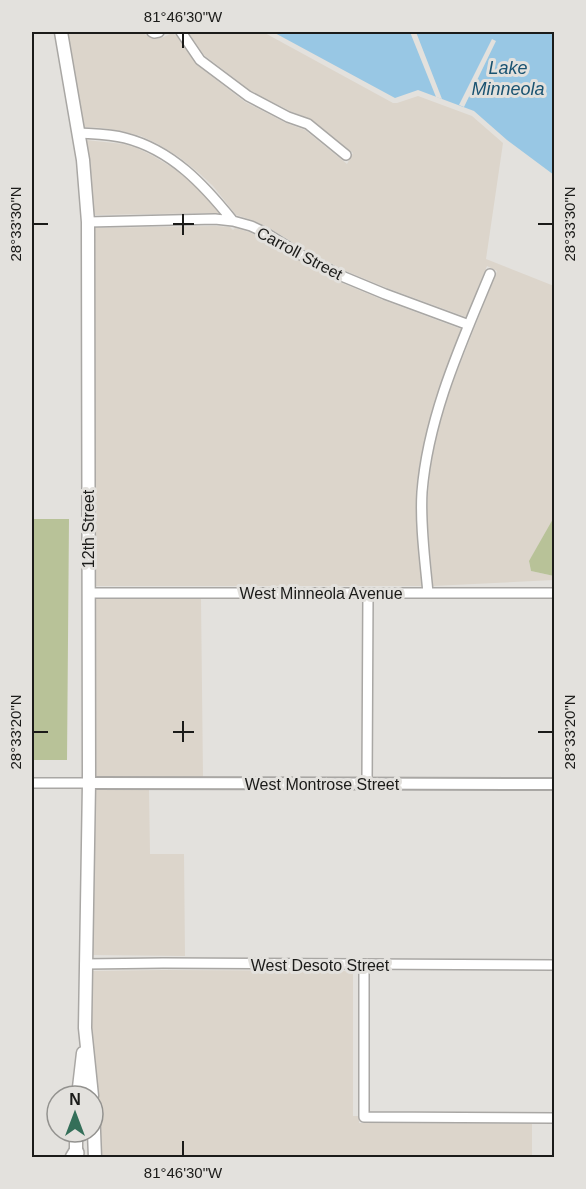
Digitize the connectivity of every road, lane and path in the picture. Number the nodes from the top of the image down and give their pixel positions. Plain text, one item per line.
1 (61, 32) edge
2 (152, 32) edge
3 (159, 32) edge
4 (181, 32) edge
5 (79, 134) junction
6 (346, 155) dead end
7 (233, 221) junction
8 (88, 222) junction
9 (490, 274) dead end
10 (469, 325) junction
11 (88, 593) junction
12 (369, 593) junction
13 (428, 593) junction
14 (555, 593) edge
15 (32, 783) edge
16 (89, 783) junction
17 (367, 784) junction
18 (555, 784) edge
19 (86, 964) junction
20 (364, 965) junction
21 (555, 965) edge
22 (86, 1028) junction
23 (79, 1084) edge
24 (91, 1084) edge
25 (555, 1118) edge

1 - 5 main road, 12th Street
2 - 3 street
4 - 6 street
5 - 7 street
5 - 8 main road, 12th Street
7 - 8 street, Carroll Street
7 - 10 street, Carroll Street
8 - 11 main road, 12th Street
9 - 10 street
10 - 13 street
11 - 12 street, West Minneola Avenue
11 - 16 main road, 12th Street
12 - 13 street, West Minneola Avenue
12 - 17 street
13 - 14 street, West Minneola Avenue
15 - 16 street
16 - 17 street, West Montrose Street
16 - 19 main road, 12th Street
17 - 18 street, West Montrose Street
19 - 20 street, West Desoto Street
19 - 22 main road, 12th Street
20 - 21 street, West Desoto Street
20 - 25 street
22 - 23 main road, 12th Street
22 - 24 main road, 12th Street

